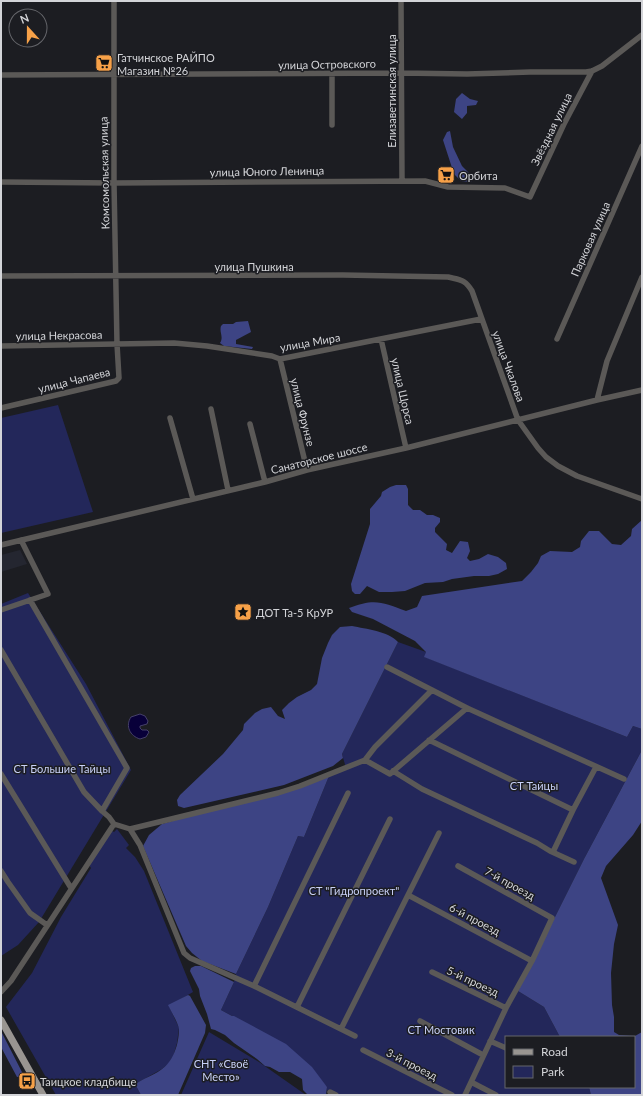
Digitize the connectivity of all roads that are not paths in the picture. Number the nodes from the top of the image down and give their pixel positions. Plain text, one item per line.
1 (114, 1) edge
2 (401, 1) edge
3 (642, 35) edge
4 (592, 71) junction
5 (401, 73) junction
6 (332, 74) junction
7 (1, 75) edge
8 (113, 75) junction
9 (332, 125) dead end
10 (642, 146) edge
11 (402, 180) junction
12 (1, 182) edge
13 (114, 183) junction
14 (530, 197) joint
15 (1, 276) edge
16 (116, 276) junction
17 (642, 277) edge
18 (481, 319) junction
19 (381, 339) junction
20 (557, 339) dead end
21 (117, 344) junction
22 (1, 346) edge
23 (280, 360) junction
24 (642, 390) edge
25 (597, 400) junction
26 (1, 408) edge
27 (211, 409) dead end
28 (170, 418) dead end
29 (518, 420) junction
30 (250, 424) dead end
31 (406, 448) junction
32 (307, 470) junction
33 (265, 482) junction
34 (228, 490) junction
35 (194, 499) junction
36 (642, 499) edge
37 (21, 540) junction
38 (1, 545) edge
39 (30, 600) junction
40 (1, 610) edge
41 (1, 650) edge
42 (387, 667) dead end
43 (432, 690) junction
44 (467, 708) junction
45 (430, 740) junction
46 (365, 760) junction
47 (596, 767) junction
48 (393, 772) junction
49 (1, 774) edge
50 (624, 779) dead end
51 (348, 793) dead end
52 (573, 810) junction
53 (102, 811) junction
54 (390, 820) dead end
55 (114, 824) junction
56 (130, 829) junction
57 (439, 832) dead end
58 (553, 852) junction
59 (574, 862) dead end
60 (458, 866) dead end
61 (1, 871) edge
62 (71, 888) junction
63 (408, 895) junction
64 (47, 925) junction
65 (532, 961) junction
66 (432, 972) dead end
67 (254, 986) junction
68 (1, 992) edge
69 (297, 1007) junction
70 (506, 1008) junction
71 (1, 1020) edge
72 (420, 1021) dead end
73 (341, 1029) junction
74 (355, 1036) dead end
75 (490, 1041) junction
76 (505, 1048) edge
77 (363, 1050) dead end
78 (483, 1055) junction
79 (471, 1082) junction
80 (43, 1095) edge
81 (452, 1095) edge
82 (465, 1095) edge
83 (496, 1095) edge

1 - 8 street, Комсомольская улица
2 - 5 street, Елизаветинская улица
3 - 4 street, улица Островского
4 - 5 street, улица Островского
4 - 14 street, Звёздная улица
5 - 6 street, улица Островского
5 - 11 street, Елизаветинская улица
6 - 8 street, улица Островского
6 - 9 street
7 - 8 street, улица Островского
8 - 13 street, Комсомольская улица
10 - 20 street, Парковая улица
11 - 13 street, улица Юного Ленинца
11 - 14 street, улица Юного Ленинца
12 - 13 street, улица Юного Ленинца
13 - 16 street, Комсомольская улица
15 - 16 street, улица Пушкина
16 - 18 street, улица Пушкина
16 - 21 street, Комсомольская улица
17 - 25 street
18 - 19 street, улица Мира
18 - 29 street, улица Чкалова
19 - 23 street, улица Мира
19 - 31 street, улица Щорса
21 - 22 street, улица Некрасова
21 - 23 street, улица Мира
21 - 26 street, улица Чапаева
23 - 32 street, улица Фрунзе
24 - 25 street, Санаторское шоссе
25 - 29 street, Санаторское шоссе
27 - 34 street
28 - 35 street
29 - 31 street, Санаторское шоссе
29 - 36 street, улица Чкалова
30 - 33 street
31 - 32 street, Санаторское шоссе
32 - 33 street, Санаторское шоссе
33 - 34 street, Санаторское шоссе
34 - 35 street, Санаторское шоссе
35 - 37 street, Санаторское шоссе
37 - 38 street, Санаторское шоссе
37 - 39 street
39 - 40 street
39 - 53 street
41 - 53 street
42 - 43 street
43 - 44 street
43 - 46 street
44 - 45 street
44 - 47 street
45 - 48 street
45 - 52 street
46 - 48 street
46 - 56 street
47 - 50 street
47 - 52 street
48 - 58 street
49 - 62 street
51 - 67 street
52 - 58 street
53 - 55 street
54 - 69 street
55 - 56 street
55 - 62 street
56 - 67 street
57 - 63 street
58 - 59 street
60 - 65 street, 7-й проезд
61 - 64 street
62 - 64 street
63 - 65 street, 6-й проезд
63 - 73 street
64 - 68 street
65 - 70 street
66 - 70 street, 5-й проезд
67 - 69 street
69 - 73 street
70 - 75 street
71 - 80 main road
72 - 78 street
73 - 74 street
75 - 76 street
75 - 78 street
77 - 81 street, 3-й проезд
78 - 79 street
79 - 82 street
79 - 83 street

